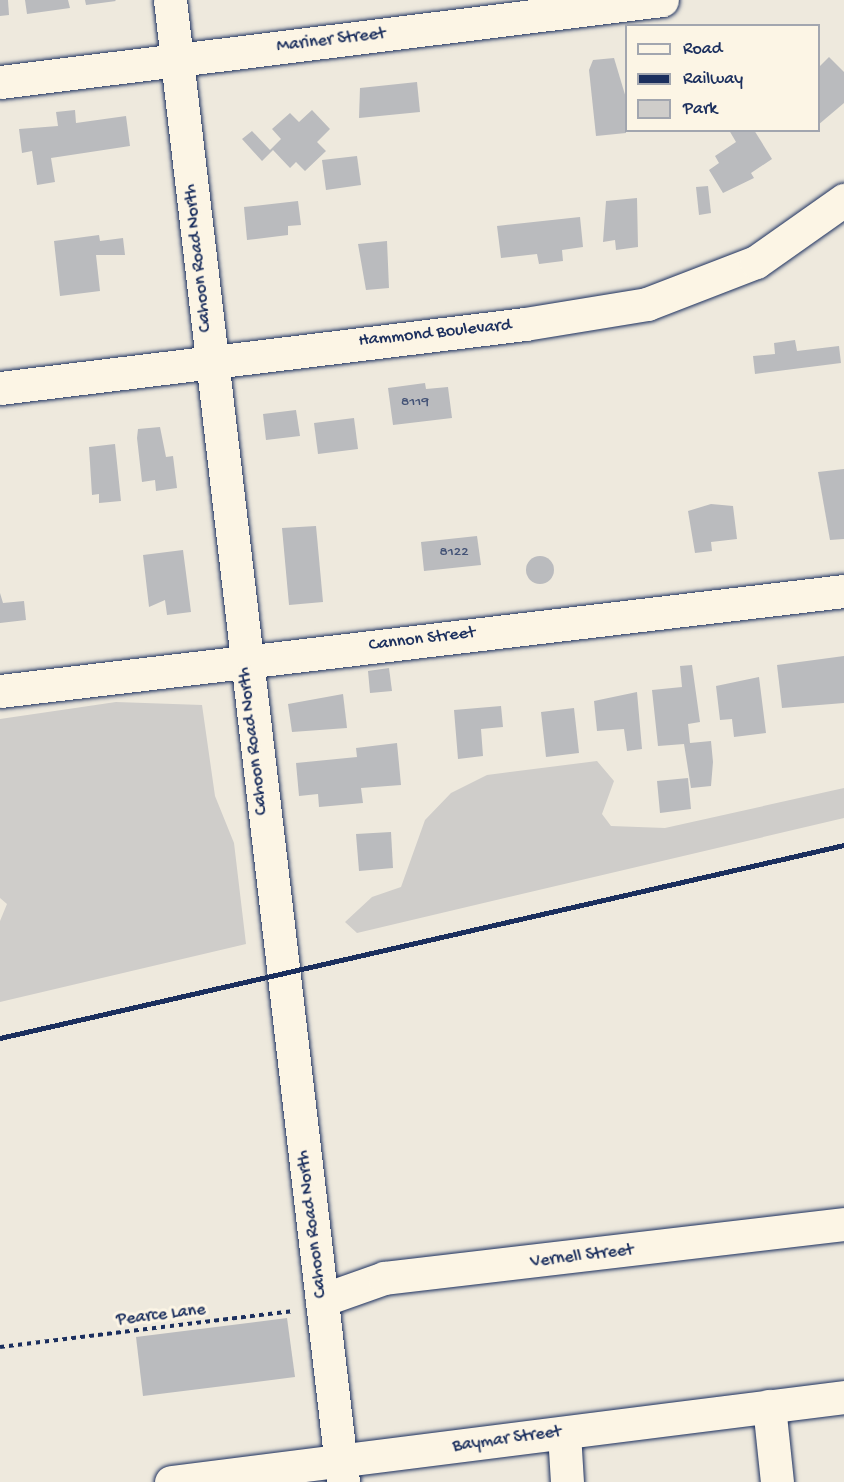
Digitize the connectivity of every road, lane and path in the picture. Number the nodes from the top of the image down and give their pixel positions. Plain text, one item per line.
1 (170, 0) edge
2 (663, 0) edge
3 (177, 58) junction
4 (0, 82) edge
5 (844, 200) edge
6 (210, 360) junction
7 (0, 388) edge
8 (844, 591) edge
9 (244, 661) junction
10 (0, 691) edge
11 (844, 1224) edge
12 (322, 1300) junction
13 (0, 1347) edge
14 (844, 1396) edge
15 (770, 1406) junction
16 (564, 1433) junction
17 (393, 1469) edge
18 (342, 1472) edge
19 (171, 1482) edge
20 (567, 1482) edge
21 (777, 1482) edge

1 - 3 street, Cahoon Road North
2 - 3 street, Mariner Street
3 - 4 street, Mariner Street
3 - 6 street, Cahoon Road North
5 - 6 street, Hammond Boulevard
6 - 7 street, Hammond Boulevard
6 - 9 street, Cahoon Road North
8 - 9 street, Cannon Street
9 - 10 street, Cannon Street
9 - 12 street, Cahoon Road North
11 - 12 street, Vernell Street
12 - 13 path, Pearce Lane
12 - 18 street, Cahoon Road North
14 - 15 street, Baymar Street
15 - 16 street, Baymar Street
15 - 21 street
16 - 17 street, Baymar Street
16 - 20 street
17 - 18 street, Baymar Street
18 - 19 street, Baymar Street

